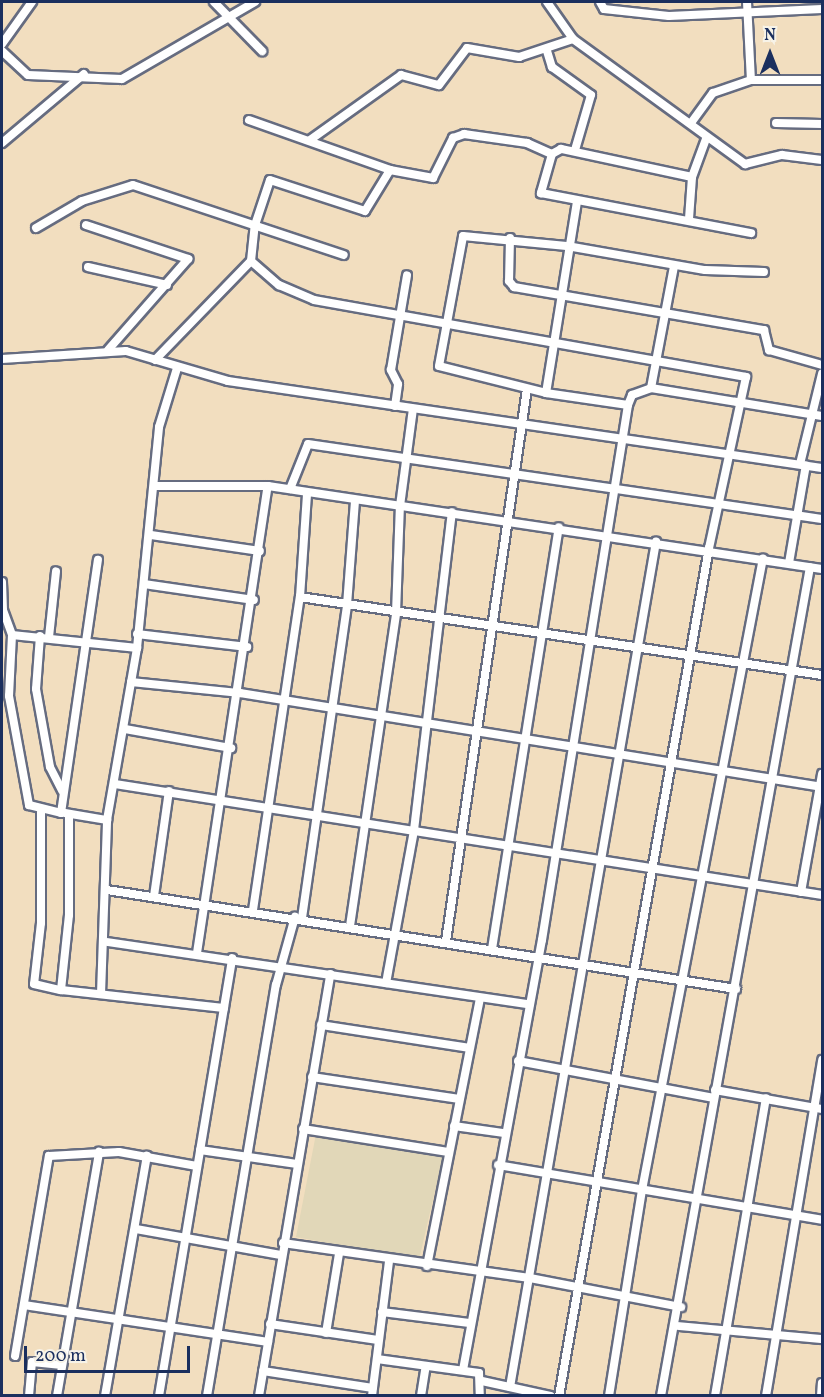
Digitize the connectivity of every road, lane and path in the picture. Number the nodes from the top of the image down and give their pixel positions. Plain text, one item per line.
1 (32, 2) edge
2 (214, 2) edge
3 (255, 2) edge
4 (547, 2) edge
5 (600, 2) edge
6 (746, 5) edge
7 (822, 9) edge
8 (229, 16) junction
9 (573, 39) junction
10 (2, 44) edge
11 (2, 51) edge
12 (262, 51) dead end
13 (548, 51) junction
14 (84, 74) junction
15 (751, 80) junction
16 (822, 80) edge
17 (249, 120) dead end
18 (691, 123) junction
19 (776, 123) dead end
20 (822, 124) edge
21 (706, 139) junction
22 (310, 140) junction
23 (2, 143) edge
24 (575, 150) junction
25 (552, 154) junction
26 (822, 160) edge
27 (390, 170) junction
28 (692, 177) junction
29 (577, 201) junction
30 (689, 219) junction
31 (86, 225) dead end
32 (255, 225) junction
33 (36, 228) dead end
34 (751, 233) dead end
35 (510, 238) junction
36 (567, 246) junction
37 (344, 255) dead end
38 (251, 261) junction
39 (674, 266) junction
40 (88, 267) dead end
41 (764, 272) dead end
42 (407, 275) dead end
43 (167, 285) junction
44 (560, 295) junction
45 (667, 314) junction
46 (402, 316) junction
47 (447, 324) junction
48 (552, 343) junction
49 (108, 350) junction
50 (2, 359) edge
51 (155, 360) junction
52 (657, 361) junction
53 (822, 364) edge
54 (177, 368) junction
55 (822, 374) edge
56 (651, 388) junction
57 (527, 389) junction
58 (546, 393) junction
59 (742, 402) junction
60 (628, 405) junction
61 (395, 406) junction
62 (413, 409) junction
63 (813, 415) junction
64 (822, 416) edge
65 (520, 423) junction
66 (623, 435) junction
67 (730, 450) junction
68 (407, 457) junction
69 (803, 464) junction
70 (822, 468) edge
71 (511, 472) junction
72 (616, 485) junction
73 (155, 486) junction
74 (268, 486) junction
75 (290, 489) junction
76 (307, 493) junction
77 (355, 500) junction
78 (720, 501) junction
79 (400, 506) junction
80 (452, 512) junction
81 (796, 514) junction
82 (507, 518) junction
83 (822, 519) edge
84 (559, 527) junction
85 (151, 535) junction
86 (608, 535) junction
87 (656, 542) junction
88 (709, 548) junction
89 (260, 551) junction
90 (763, 558) junction
91 (98, 560) dead end
92 (789, 562) junction
93 (810, 567) junction
94 (822, 569) edge
95 (56, 571) dead end
96 (2, 582) edge
97 (144, 584) junction
98 (300, 597) junction
99 (254, 600) junction
100 (347, 605) junction
101 (396, 613) junction
102 (443, 618) junction
103 (492, 625) junction
104 (138, 634) junction
105 (542, 634) junction
106 (12, 635) junction
107 (40, 636) junction
108 (50, 637) junction
109 (87, 640) junction
110 (589, 643) junction
111 (247, 647) junction
112 (136, 648) junction
113 (639, 651) junction
114 (691, 657) junction
115 (745, 664) junction
116 (792, 670) junction
117 (822, 675) edge
118 (131, 682) junction
119 (240, 693) junction
120 (287, 700) junction
121 (333, 708) junction
122 (381, 716) junction
123 (429, 723) junction
124 (125, 729) junction
125 (478, 732) junction
126 (525, 739) junction
127 (573, 747) junction
128 (231, 748) junction
129 (621, 755) junction
130 (671, 763) junction
131 (724, 771) junction
132 (822, 774) edge
133 (773, 779) junction
134 (115, 784) junction
135 (821, 787) edge
136 (62, 790) junction
137 (169, 791) junction
138 (223, 798) junction
139 (271, 806) junction
140 (41, 812) junction
141 (65, 813) junction
142 (317, 814) junction
143 (107, 820) junction
144 (365, 822) junction
145 (414, 830) junction
146 (461, 838) junction
147 (508, 845) junction
148 (556, 852) junction
149 (604, 858) junction
150 (653, 867) junction
151 (704, 875) junction
152 (755, 884) junction
153 (107, 890) junction
154 (801, 892) junction
155 (822, 895) edge
156 (154, 896) junction
157 (206, 902) junction
158 (253, 910) junction
159 (299, 917) junction
160 (350, 926) junction
161 (394, 933) junction
162 (446, 941) junction
163 (107, 942) junction
164 (492, 949) junction
165 (197, 953) junction
166 (538, 955) junction
167 (232, 958) junction
168 (587, 963) junction
169 (285, 966) junction
170 (634, 972) junction
171 (330, 974) junction
172 (685, 980) junction
173 (386, 983) junction
174 (736, 989) junction
175 (61, 990) junction
176 (101, 994) junction
177 (480, 998) junction
178 (529, 1004) junction
179 (224, 1008) junction
180 (321, 1025) junction
181 (469, 1048) junction
182 (518, 1061) junction
183 (822, 1061) edge
184 (566, 1070) junction
185 (312, 1077) junction
186 (615, 1080) junction
187 (663, 1089) junction
188 (715, 1090) junction
189 (713, 1098) junction
190 (766, 1098) junction
191 (459, 1099) junction
192 (818, 1108) edge
193 (454, 1126) junction
194 (303, 1129) junction
195 (503, 1133) junction
196 (200, 1150) junction
197 (99, 1152) junction
198 (448, 1152) junction
199 (147, 1156) junction
200 (246, 1158) junction
201 (297, 1164) junction
202 (498, 1165) junction
203 (197, 1166) junction
204 (548, 1174) junction
205 (597, 1182) junction
206 (642, 1191) junction
207 (698, 1199) junction
208 (749, 1208) junction
209 (797, 1215) junction
210 (822, 1220) edge
211 (136, 1229) junction
212 (185, 1237) junction
213 (283, 1243) junction
214 (232, 1247) junction
215 (339, 1254) junction
216 (281, 1255) junction
217 (390, 1262) junction
218 (428, 1266) junction
219 (478, 1272) junction
220 (530, 1278) junction
221 (577, 1288) junction
222 (624, 1296) junction
223 (24, 1305) junction
224 (681, 1307) junction
225 (73, 1312) junction
226 (382, 1312) junction
227 (121, 1320) junction
228 (469, 1323) junction
229 (270, 1324) junction
230 (678, 1326) junction
231 (170, 1327) junction
232 (729, 1330) junction
233 (326, 1333) junction
234 (218, 1335) junction
235 (778, 1336) junction
236 (822, 1339) edge
237 (378, 1341) junction
238 (268, 1342) junction
239 (15, 1356) dead end
240 (377, 1359) junction
241 (62, 1365) junction
242 (426, 1366) junction
243 (464, 1370) junction
244 (263, 1371) junction
245 (482, 1381) junction
246 (822, 1383) edge
247 (510, 1387) junction
248 (373, 1392) edge
249 (30, 1395) edge
250 (57, 1395) edge
251 (105, 1395) edge
252 (159, 1395) edge
253 (207, 1395) edge
254 (259, 1395) edge
255 (421, 1395) edge
256 (480, 1395) edge
257 (550, 1395) edge
258 (559, 1395) edge
259 (609, 1395) edge
260 (661, 1395) edge
261 (715, 1395) edge
262 (766, 1395) edge
263 (821, 1395) edge

1 - 10 street
2 - 8 street
3 - 8 street
4 - 9 street
5 - 6 street
6 - 7 street
6 - 15 street
8 - 12 street
8 - 14 street
9 - 13 street
9 - 18 street
11 - 14 street
13 - 22 street
13 - 24 street
14 - 23 street
15 - 16 street
15 - 18 street
17 - 22 street
18 - 21 street
19 - 20 street
21 - 26 street
21 - 28 street
22 - 27 street
24 - 25 street
24 - 28 street
25 - 27 street
25 - 29 street
27 - 32 street
28 - 30 street
29 - 30 street
29 - 36 street
30 - 34 street
31 - 43 street
32 - 33 street
32 - 37 street
32 - 38 street
35 - 36 street
35 - 44 street
35 - 47 street
36 - 39 street
36 - 44 street
38 - 46 street
38 - 51 street
39 - 41 street
39 - 45 street
40 - 43 street
42 - 46 street
43 - 49 street
44 - 45 street
44 - 48 street
45 - 52 street
45 - 53 street
46 - 47 street
46 - 61 street
47 - 48 street
47 - 57 street
48 - 52 street
48 - 58 street
49 - 50 street
49 - 51 street
51 - 54 street
52 - 56 street
52 - 59 street
54 - 61 street
54 - 73 street
55 - 63 street
56 - 59 street
56 - 60 street
57 - 58 street
57 - 65 street
58 - 60 street
59 - 63 street
59 - 67 street
60 - 66 street
61 - 62 street
62 - 65 street
62 - 68 street
63 - 64 street
63 - 69 street
65 - 66 street
65 - 71 street
66 - 67 street
66 - 72 street
67 - 69 street
67 - 78 street
68 - 71 street
68 - 75 street
68 - 79 street
69 - 70 street
69 - 81 street
71 - 72 street
71 - 82 street
72 - 78 street
72 - 86 street
73 - 74 street
73 - 85 street
74 - 75 street
74 - 89 street
75 - 76 street
76 - 77 street
76 - 98 street
77 - 79 street
77 - 100 street
78 - 81 street
78 - 88 street
79 - 80 street
79 - 101 street
80 - 82 street
80 - 102 street
81 - 83 street
81 - 92 street
82 - 84 street
82 - 103 street
84 - 86 street
84 - 105 street
85 - 89 street
85 - 97 street
86 - 87 street
86 - 110 street
87 - 88 street
87 - 113 street
88 - 90 street
88 - 114 street
89 - 99 street
90 - 92 street
90 - 115 street
91 - 109 street
92 - 93 street
93 - 94 street
93 - 116 street
95 - 108 street
96 - 106 street
97 - 99 street
97 - 104 street
98 - 100 street
98 - 120 street
99 - 111 street
100 - 101 street
100 - 121 street
101 - 102 street
101 - 122 street
102 - 103 street
102 - 123 street
103 - 105 street
103 - 125 street
104 - 111 street
104 - 112 street
105 - 110 street
105 - 126 street
106 - 107 street
106 - 140 street
107 - 108 street
107 - 136 street
108 - 109 street
109 - 112 street
109 - 136 street
110 - 113 street
110 - 127 street
111 - 119 street
112 - 118 street
113 - 114 street
113 - 129 street
114 - 115 street
114 - 130 street
115 - 116 street
115 - 131 street
116 - 117 street
116 - 133 street
118 - 119 street
118 - 124 street
119 - 120 street
119 - 128 street
120 - 121 street
120 - 139 street
121 - 122 street
121 - 142 street
122 - 123 street
122 - 144 street
123 - 125 street
123 - 145 street
124 - 128 street
124 - 134 street
125 - 126 street
125 - 146 street
126 - 127 street
126 - 147 street
127 - 129 street
127 - 148 street
128 - 138 street
129 - 130 street
129 - 149 street
130 - 131 street
130 - 150 street
131 - 133 street
131 - 151 street
132 - 135 street
133 - 135 street
133 - 152 street
134 - 137 street
134 - 143 street
135 - 154 street
136 - 141 street
137 - 138 street
137 - 156 street
138 - 139 street
138 - 157 street
139 - 142 street
139 - 158 street
140 - 141 street
140 - 175 street
141 - 143 street
141 - 175 street
142 - 144 street
142 - 159 street
143 - 153 street
144 - 145 street
144 - 160 street
145 - 146 street
145 - 161 street
146 - 147 street
146 - 162 street
147 - 148 street
147 - 164 street
148 - 149 street
148 - 166 street
149 - 150 street
149 - 168 street
150 - 151 street
150 - 170 street
151 - 152 street
151 - 172 street
152 - 154 street
152 - 174 street
153 - 156 street
153 - 163 street
154 - 155 street
156 - 157 street
157 - 158 street
157 - 165 street
158 - 159 street
159 - 160 street
159 - 169 street
160 - 161 street
161 - 162 street
161 - 173 street
162 - 164 street
163 - 165 street
163 - 176 street
164 - 166 street
165 - 167 street
166 - 168 street
166 - 178 street
167 - 169 street
167 - 179 street
168 - 170 street
168 - 184 street
169 - 171 street
169 - 200 street
170 - 172 street
170 - 186 street
171 - 173 street
171 - 180 street
172 - 174 street
172 - 187 street
173 - 177 street
174 - 188 street
175 - 176 street
176 - 179 street
177 - 178 street
177 - 181 street
178 - 182 street
179 - 196 street
180 - 181 street
180 - 185 street
181 - 191 street
182 - 184 street
182 - 195 street
183 - 192 street
184 - 186 street
184 - 204 street
185 - 191 street
185 - 194 street
186 - 187 street
186 - 205 street
187 - 189 street
187 - 206 street
188 - 189 street
188 - 190 street
189 - 207 street
190 - 192 street
190 - 208 street
191 - 193 street
192 - 209 street
193 - 195 street
193 - 198 street
194 - 198 street
194 - 201 street
195 - 202 street
196 - 200 street
196 - 203 street
197 - 199 street
197 - 223 street
197 - 225 street
198 - 218 street
199 - 203 street
199 - 211 street
200 - 201 street
200 - 214 street
201 - 213 street
202 - 204 street
202 - 219 street
203 - 212 street
204 - 205 street
204 - 220 street
205 - 206 street
205 - 221 street
206 - 207 street
206 - 222 street
207 - 208 street
207 - 224 street
208 - 209 street
208 - 232 street
209 - 210 street
209 - 235 street
211 - 212 street
211 - 227 street
212 - 214 street
212 - 231 street
213 - 215 street
213 - 216 street
214 - 216 street
214 - 234 street
215 - 217 street
215 - 233 street
216 - 229 street
217 - 218 street
217 - 226 street
218 - 219 street
219 - 220 street
219 - 228 street
220 - 221 street
220 - 247 street
221 - 222 street
221 - 258 street
222 - 224 street
222 - 259 street
223 - 225 street
223 - 239 street
224 - 230 street
225 - 227 street
225 - 241 street
226 - 228 street
226 - 237 street
227 - 231 street
227 - 251 street
228 - 243 street
229 - 233 street
229 - 238 street
230 - 232 street
230 - 260 street
231 - 234 street
231 - 252 street
232 - 235 street
232 - 261 street
233 - 237 street
234 - 238 street
234 - 253 street
235 - 236 street
235 - 262 street
237 - 240 street
238 - 244 street
240 - 242 street
240 - 248 street
241 - 249 street
241 - 250 street
242 - 243 street
242 - 255 street
243 - 245 street
244 - 248 street
244 - 254 street
245 - 247 street
245 - 256 street
246 - 263 street
247 - 257 street

